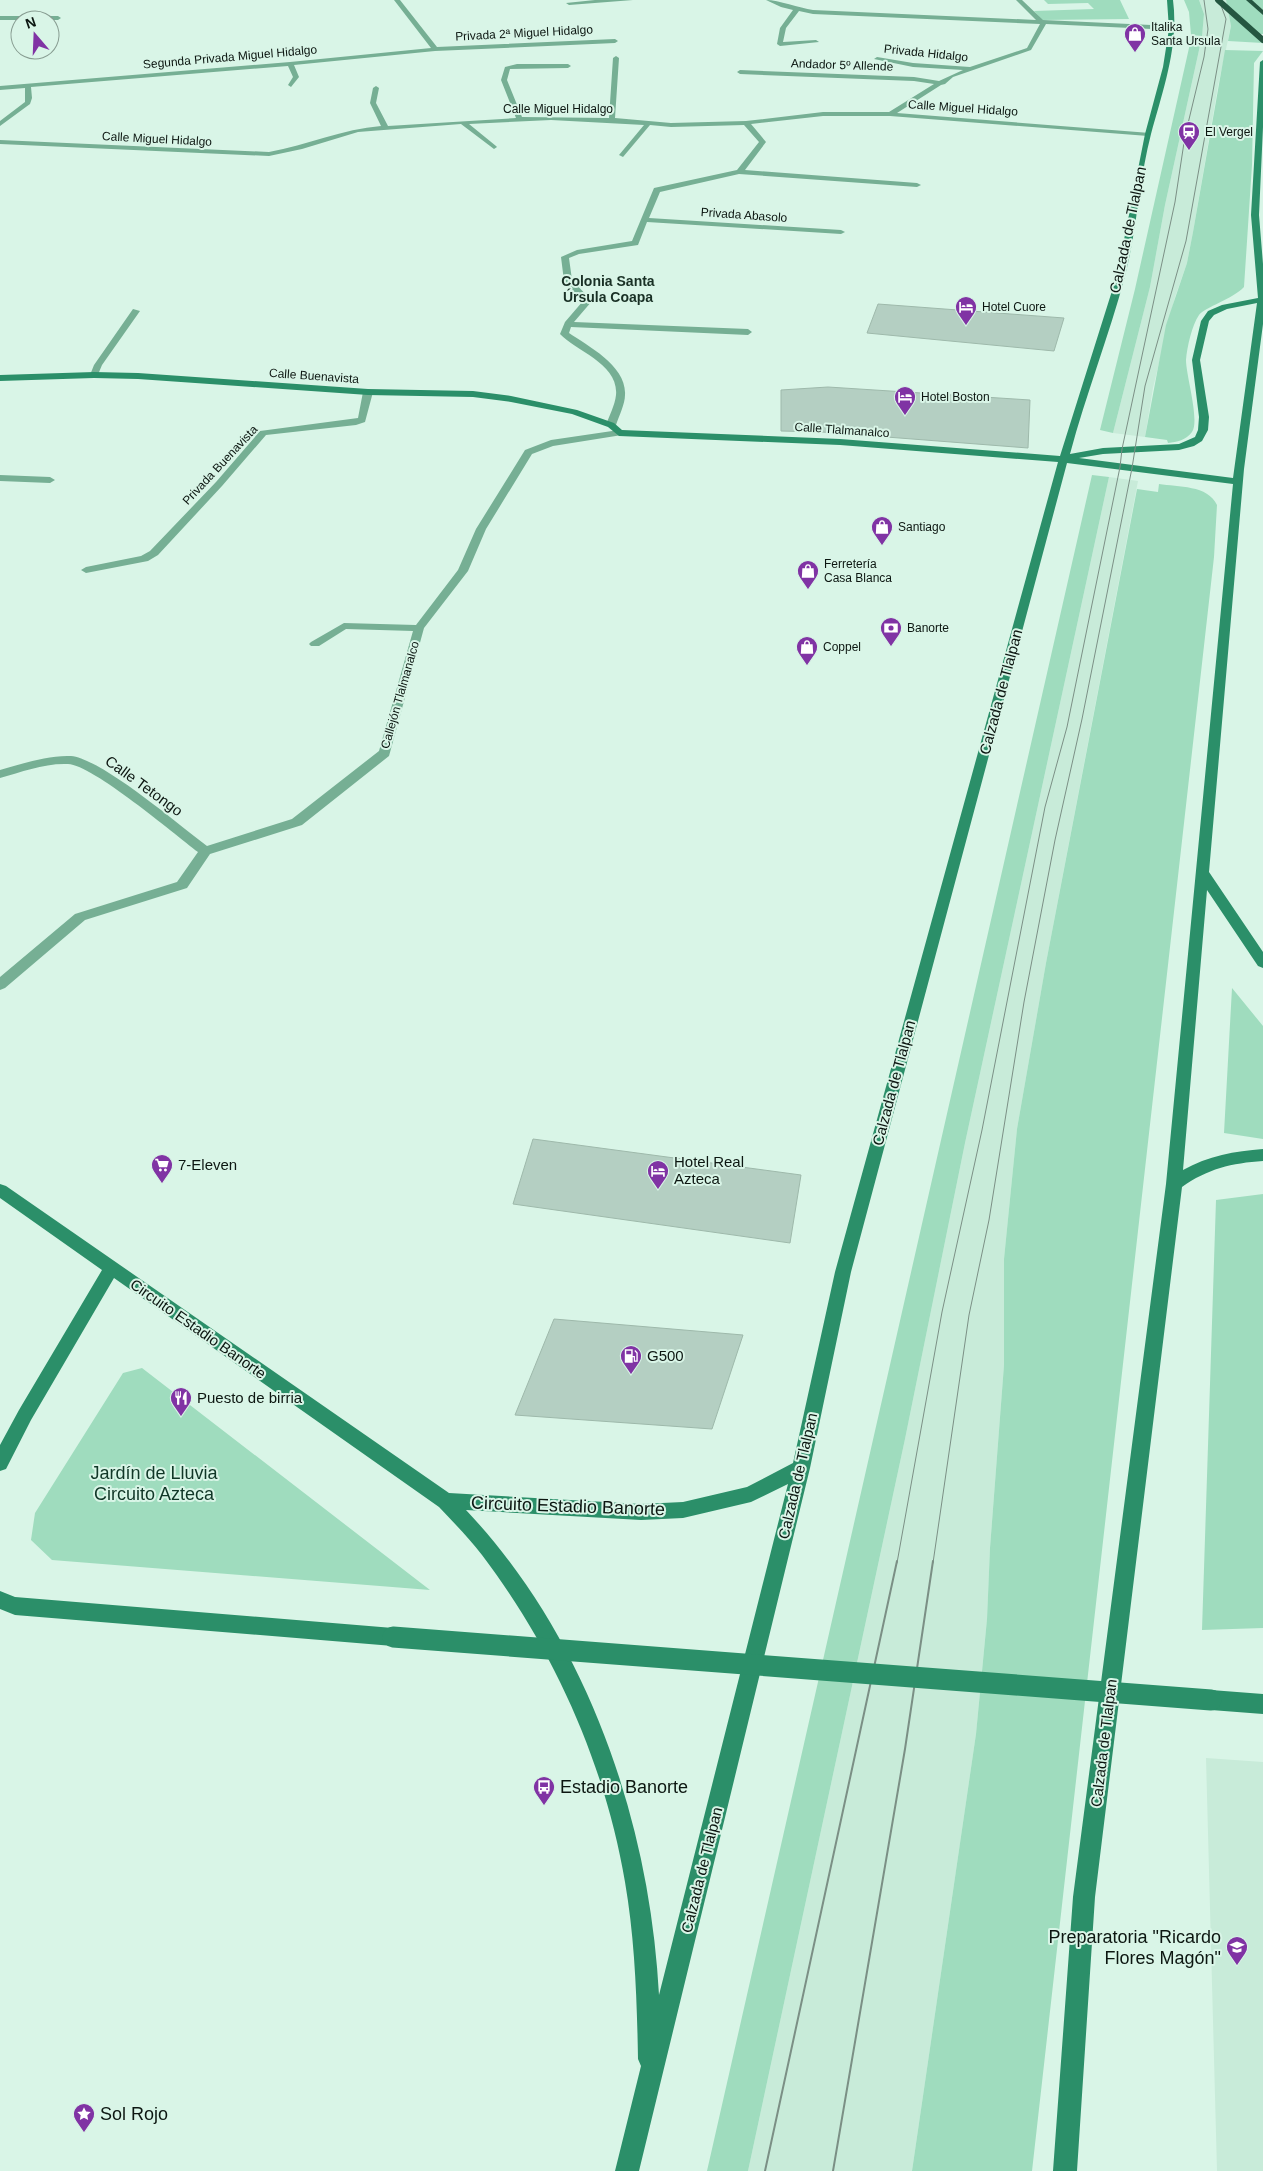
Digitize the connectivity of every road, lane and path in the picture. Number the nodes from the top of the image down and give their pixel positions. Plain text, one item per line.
1 (397, 0) edge
2 (630, 0) edge
3 (769, 0) edge
4 (1019, 0) edge
5 (1170, 0) edge
6 (1218, 0) edge
7 (1249, 0) edge
8 (569, 3) dead end
9 (797, 9) junction
10 (1263, 13) edge
11 (1044, 24) junction
12 (1174, 28) junction
13 (1263, 40) edge
14 (615, 41) dead end
15 (816, 42) dead end
16 (434, 49) junction
17 (616, 58) dead end
18 (877, 59) dead end
19 (1263, 62) edge
20 (290, 64) junction
21 (568, 66) dead end
22 (974, 68) junction
23 (740, 72) dead end
24 (943, 83) junction
25 (291, 85) dead end
26 (28, 86) junction
27 (0, 88) edge
28 (376, 88) dead end
29 (890, 114) junction
30 (520, 120) junction
31 (612, 120) junction
32 (463, 122) junction
33 (746, 123) junction
34 (0, 124) edge
35 (648, 124) junction
36 (385, 127) junction
37 (1148, 134) junction
38 (0, 142) edge
39 (494, 147) dead end
40 (623, 155) dead end
41 (739, 172) junction
42 (917, 185) dead end
43 (1259, 212) edge
44 (646, 220) junction
45 (841, 232) dead end
46 (1262, 300) edge
47 (136, 311) dead end
48 (568, 324) junction
49 (748, 332) dead end
50 (94, 375) junction
51 (0, 378) edge
52 (368, 392) junction
53 (615, 429) junction
54 (1063, 459) junction
55 (0, 478) edge
56 (50, 480) dead end
57 (1238, 482) junction
58 (86, 570) dead end
59 (419, 628) junction
60 (315, 644) dead end
61 (0, 774) edge
62 (205, 851) junction
63 (1202, 872) junction
64 (1263, 963) edge
65 (0, 985) edge
66 (1263, 1154) edge
67 (1174, 1184) junction
68 (0, 1190) edge
69 (112, 1268) junction
70 (0, 1463) edge
71 (801, 1468) junction
72 (446, 1501) junction
73 (0, 1600) edge
74 (1263, 1704) edge
75 (651, 2079) junction
76 (627, 2171) edge
77 (1065, 2171) edge

1 - 16 street
2 - 8 street
3 - 9 street
4 - 11 street
5 - 12 main road, Calzada de Tlalpan
6 - 13 highway, bridge
7 - 10 highway
9 - 11 street
9 - 15 street
11 - 12 street
11 - 22 street
12 - 37 main road, Calzada de Tlalpan
14 - 16 street, Privada 2ª Miguel Hidalgo
16 - 20 street, Segunda Privada Miguel Hidalgo
17 - 31 street
18 - 22 street, Privada Hidalgo
19 - 43 main road, Calzada de Tlalpan
20 - 25 street
20 - 26 street, Segunda Privada Miguel Hidalgo
21 - 30 street
22 - 24 street
23 - 24 street, Andador 5º Allende
24 - 29 street
26 - 27 street, Segunda Privada Miguel Hidalgo
26 - 34 street
28 - 36 street
29 - 33 street, Calle Miguel Hidalgo
29 - 37 street, Calle Miguel Hidalgo
30 - 31 street, Calle Miguel Hidalgo
30 - 32 street, Calle Miguel Hidalgo
31 - 35 street, Calle Miguel Hidalgo
32 - 36 street, Calle Miguel Hidalgo
32 - 39 street
33 - 35 street, Calle Miguel Hidalgo
33 - 41 street
35 - 40 street
36 - 38 street, Calle Miguel Hidalgo
37 - 54 main road, Calzada de Tlalpan
41 - 42 street
41 - 44 street
43 - 46 main road, Calzada de Tlalpan
44 - 45 street, Privada Abasolo
44 - 48 street
46 - 54 main road
46 - 57 main road, Calzada de Tlalpan
47 - 50 street
48 - 49 street
48 - 53 street
50 - 51 main road, Calle Buenavista
50 - 52 main road, Calle Buenavista
52 - 53 main road, Calle Buenavista
52 - 58 street, Privada Buenavista
53 - 54 main road, Calle Tlalmanalco
53 - 59 street, Callejón Tlalmanalco
54 - 57 main road
54 - 71 main road, Calzada de Tlalpan
55 - 56 street
57 - 63 main road, Calzada de Tlalpan
59 - 60 street
59 - 62 street, Callejón Tlalmanalco
61 - 62 street, Calle Tetongo
62 - 65 street
63 - 64 main road
63 - 67 main road, Calzada de Tlalpan
66 - 67 main road
67 - 77 main road, Calzada de Tlalpan
68 - 69 main road, Circuito Estadio Banorte
69 - 70 main road
69 - 72 main road, Circuito Estadio Banorte
71 - 72 main road, Circuito Estadio Banorte
71 - 75 main road, Calzada de Tlalpan
72 - 75 main road, Circuito Estadio Banorte
73 - 74 main road, bridge
75 - 76 main road, Calzada de Tlalpan

